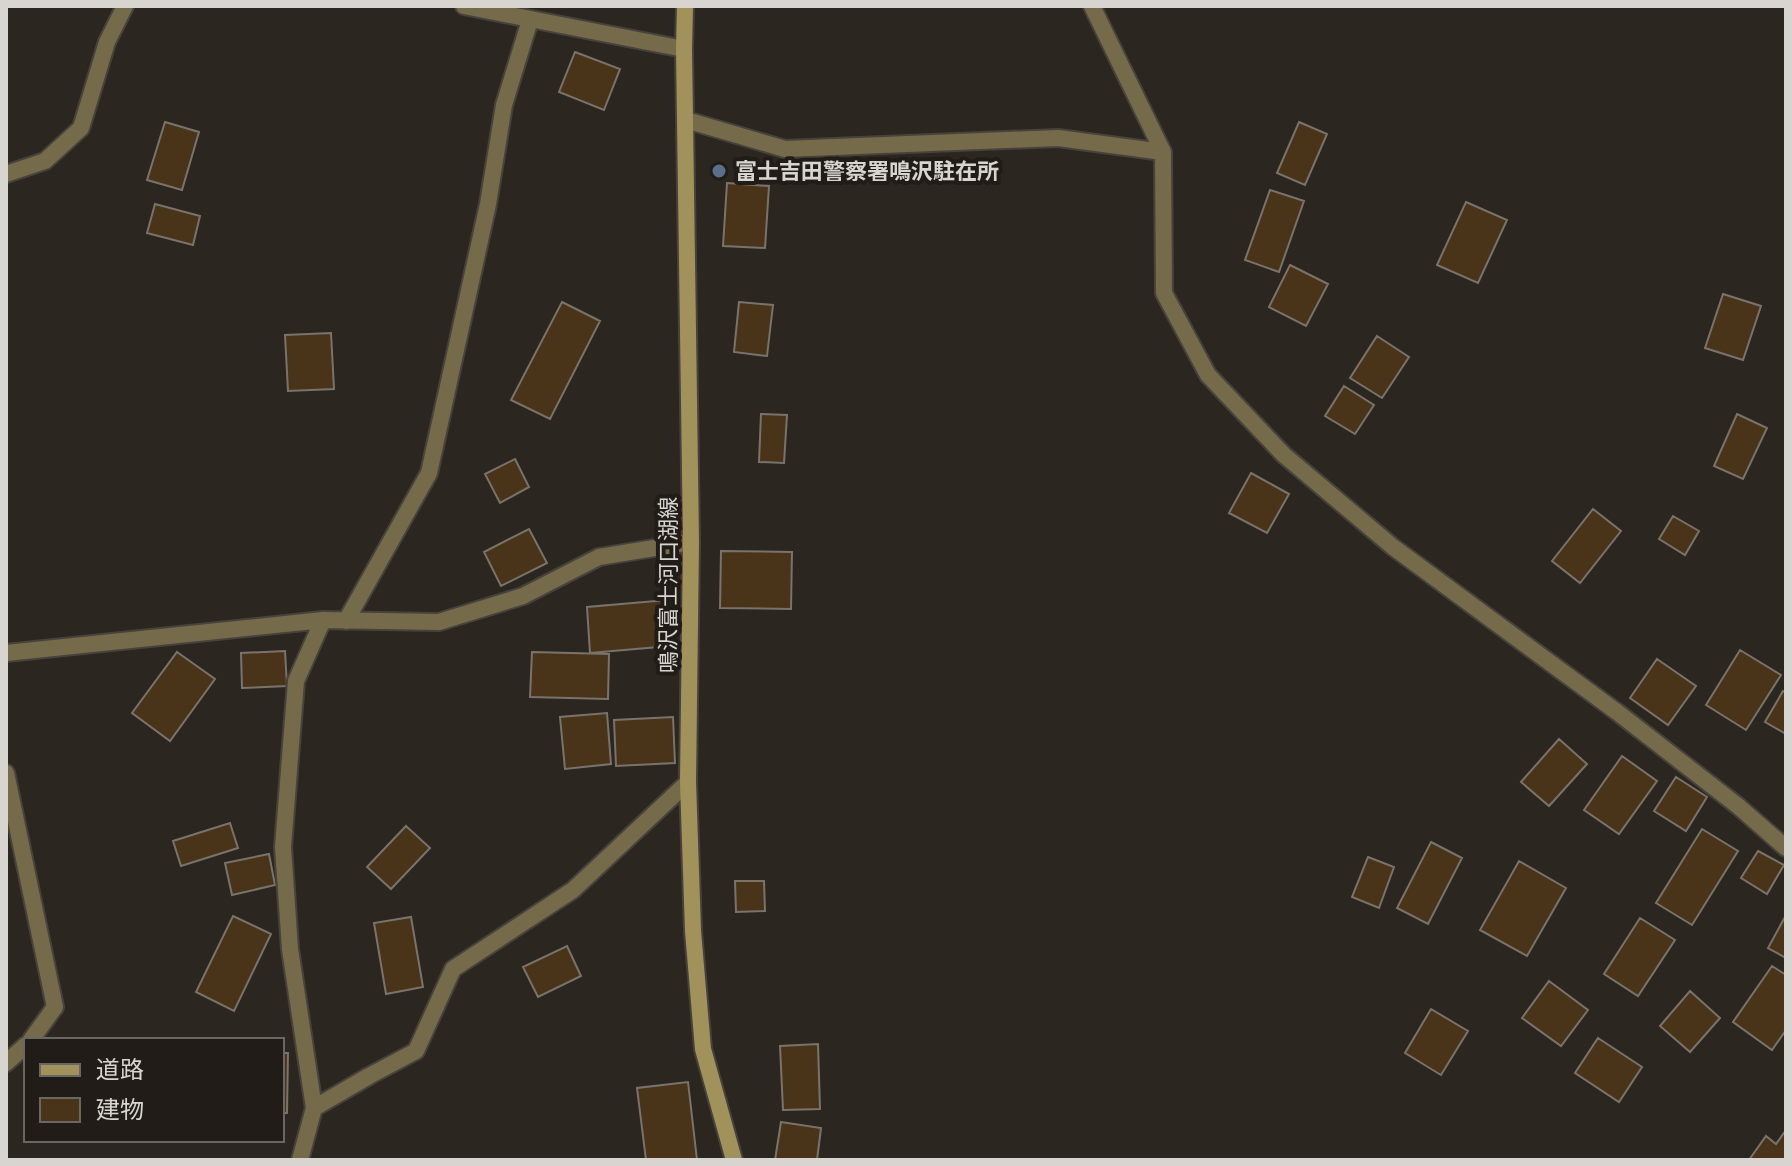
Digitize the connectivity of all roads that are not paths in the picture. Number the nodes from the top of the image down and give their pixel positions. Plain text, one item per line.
1 (125, 6) edge
2 (464, 6) edge
3 (685, 6) edge
4 (1092, 6) edge
5 (530, 20) junction
6 (684, 49) junction
7 (686, 120) junction
8 (1163, 152) junction
9 (6, 174) edge
10 (691, 542) junction
11 (323, 620) junction
12 (346, 621) junction
13 (6, 653) edge
14 (6, 773) edge
15 (688, 782) junction
16 (1786, 848) edge
17 (24, 866) junction
18 (6, 871) edge
19 (32, 1038) edge
20 (24, 1047) edge
21 (6, 1063) edge
22 (314, 1108) junction
23 (300, 1160) edge
24 (734, 1160) edge

1 - 9 street
2 - 5 street
3 - 6 main road, 鳴沢富士河口湖線
4 - 8 street
5 - 6 street
5 - 12 street
6 - 7 main road, 鳴沢富士河口湖線
7 - 8 street
7 - 10 main road, 鳴沢富士河口湖線
8 - 16 street
10 - 12 street
10 - 15 main road, 鳴沢富士河口湖線
11 - 12 street
11 - 13 street
11 - 22 street
14 - 17 street
15 - 22 street
15 - 24 main road, 鳴沢富士河口湖線
17 - 18 street
17 - 19 street
20 - 21 street
22 - 23 street

